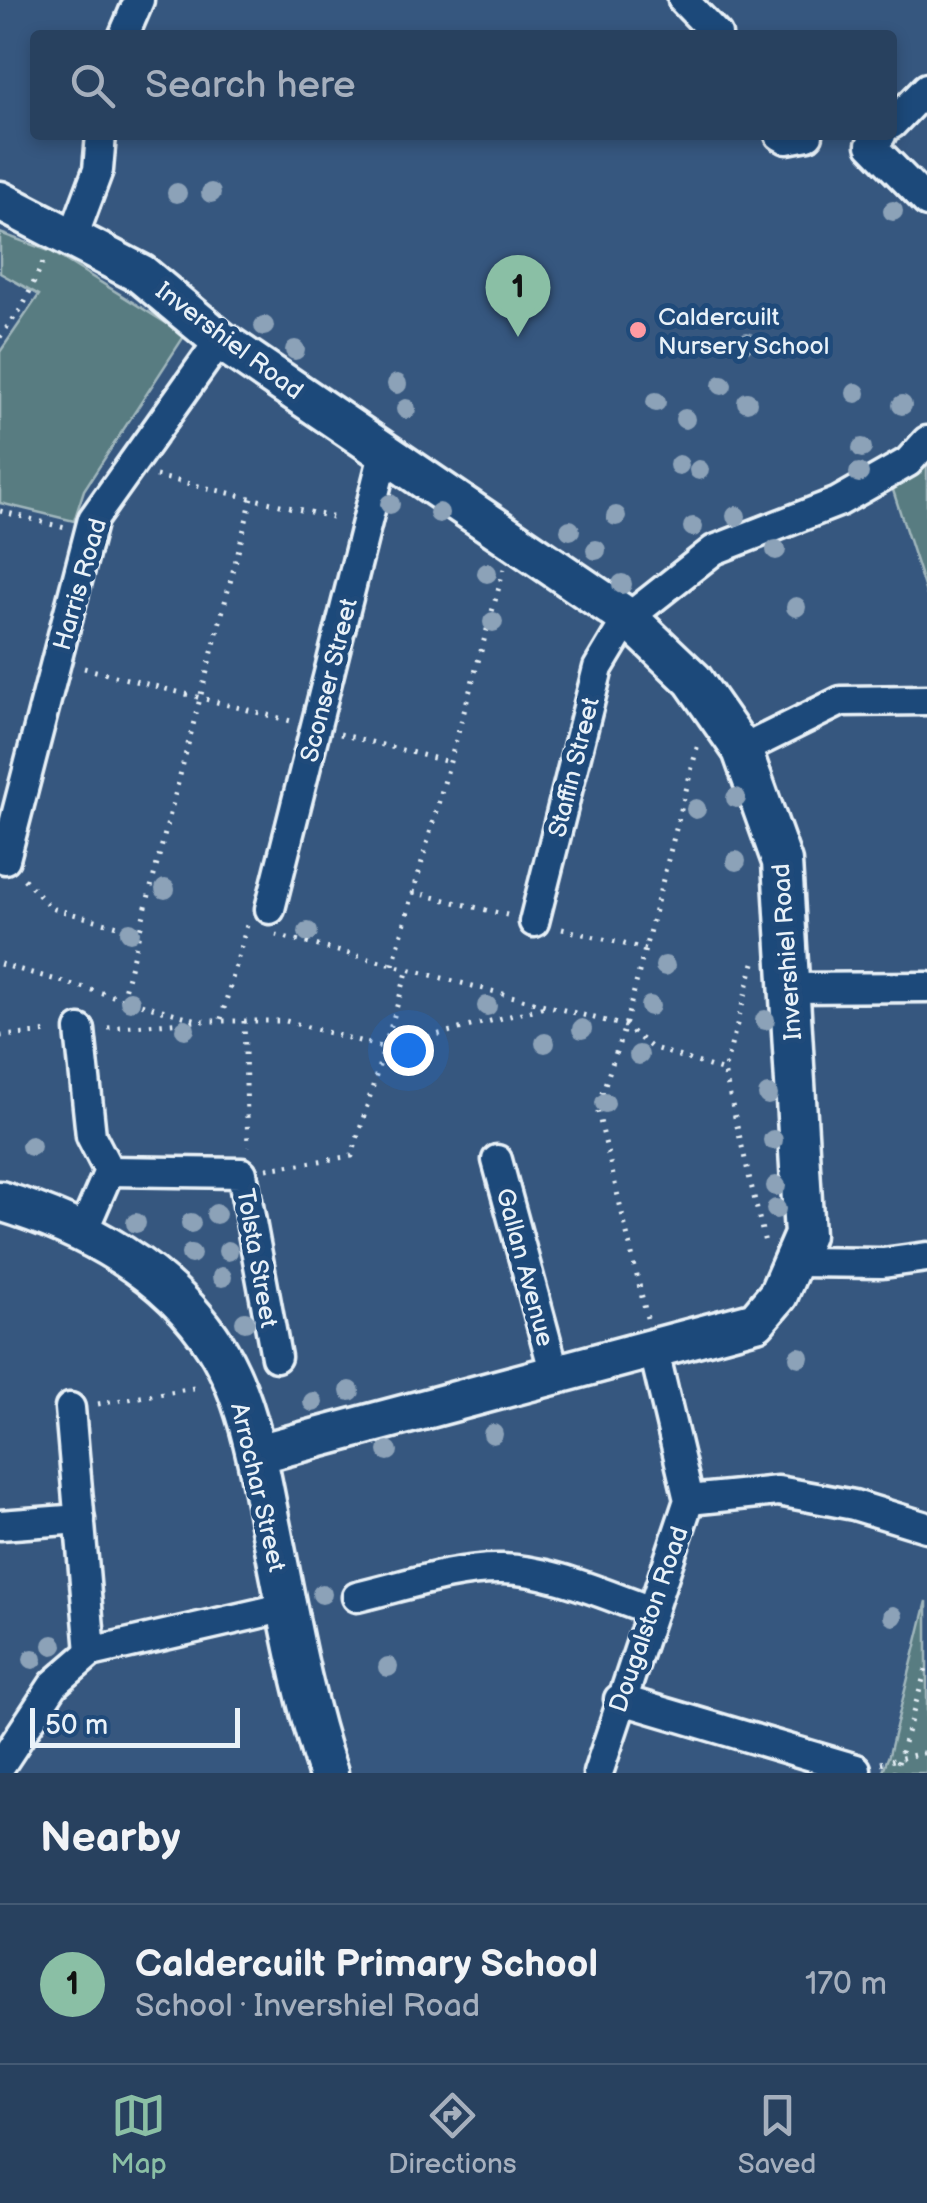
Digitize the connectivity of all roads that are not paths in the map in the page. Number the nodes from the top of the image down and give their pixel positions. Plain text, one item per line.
1 (135, 1) edge
2 (687, 2) edge
3 (126, 30) edge
4 (712, 30) edge
5 (927, 88) edge
6 (897, 119) edge
7 (101, 140) edge
8 (876, 140) edge
9 (0, 200) edge
10 (927, 202) edge
11 (66, 234) junction
12 (220, 340) junction
13 (927, 441) edge
14 (385, 450) junction
15 (628, 618) junction
16 (927, 700) edge
17 (742, 750) junction
18 (5, 859) road end
19 (270, 909) road end
20 (534, 922) dead end
21 (927, 987) edge
22 (790, 988) junction
23 (80, 1030) dead end
24 (498, 1160) dead end
25 (109, 1171) junction
26 (0, 1201) edge
27 (83, 1232) junction
28 (927, 1257) edge
29 (796, 1262) junction
30 (654, 1347) junction
31 (276, 1357) dead end
32 (555, 1374) junction
33 (70, 1408) road end
34 (257, 1454) junction
35 (688, 1500) junction
36 (80, 1519) junction
37 (0, 1525) edge
38 (926, 1528) edge
39 (357, 1596) dead end
40 (287, 1607) junction
41 (652, 1610) junction
42 (92, 1652) junction
43 (619, 1699) junction
44 (0, 1765) edge
45 (856, 1769) dead end
46 (18, 1773) edge
47 (328, 1773) edge
48 (598, 1773) edge

1 - 3 street
2 - 4 street
5 - 6 street
7 - 11 street
8 - 10 street
9 - 11 street, Invershiel Road
11 - 12 street, Invershiel Road
12 - 14 street, Invershiel Road
12 - 18 street, Harris Road
13 - 15 street
14 - 15 street, Invershiel Road
14 - 19 street, Sconser Street
15 - 17 street, Invershiel Road
15 - 20 street, Staffin Street
16 - 17 street
17 - 22 street, Invershiel Road
21 - 22 street
22 - 29 street, Invershiel Road
23 - 25 street
24 - 32 street, Gallan Avenue
25 - 27 street
25 - 31 street, Tolsta Street
26 - 27 street, Arrochar Street
27 - 34 street, Arrochar Street
28 - 29 street
29 - 30 street, Invershiel Road
30 - 32 street, Invershiel Road
30 - 35 street, Dougalston Road
32 - 34 street, Invershiel Road
33 - 36 street
34 - 40 street, Arrochar Street
35 - 38 street
35 - 41 street, Dougalston Road
36 - 37 street
36 - 42 street
39 - 41 street
40 - 42 street
40 - 47 street, Arrochar Street
41 - 43 street, Dougalston Road
42 - 44 street
43 - 45 street
43 - 48 street, Dougalston Road
44 - 46 street

